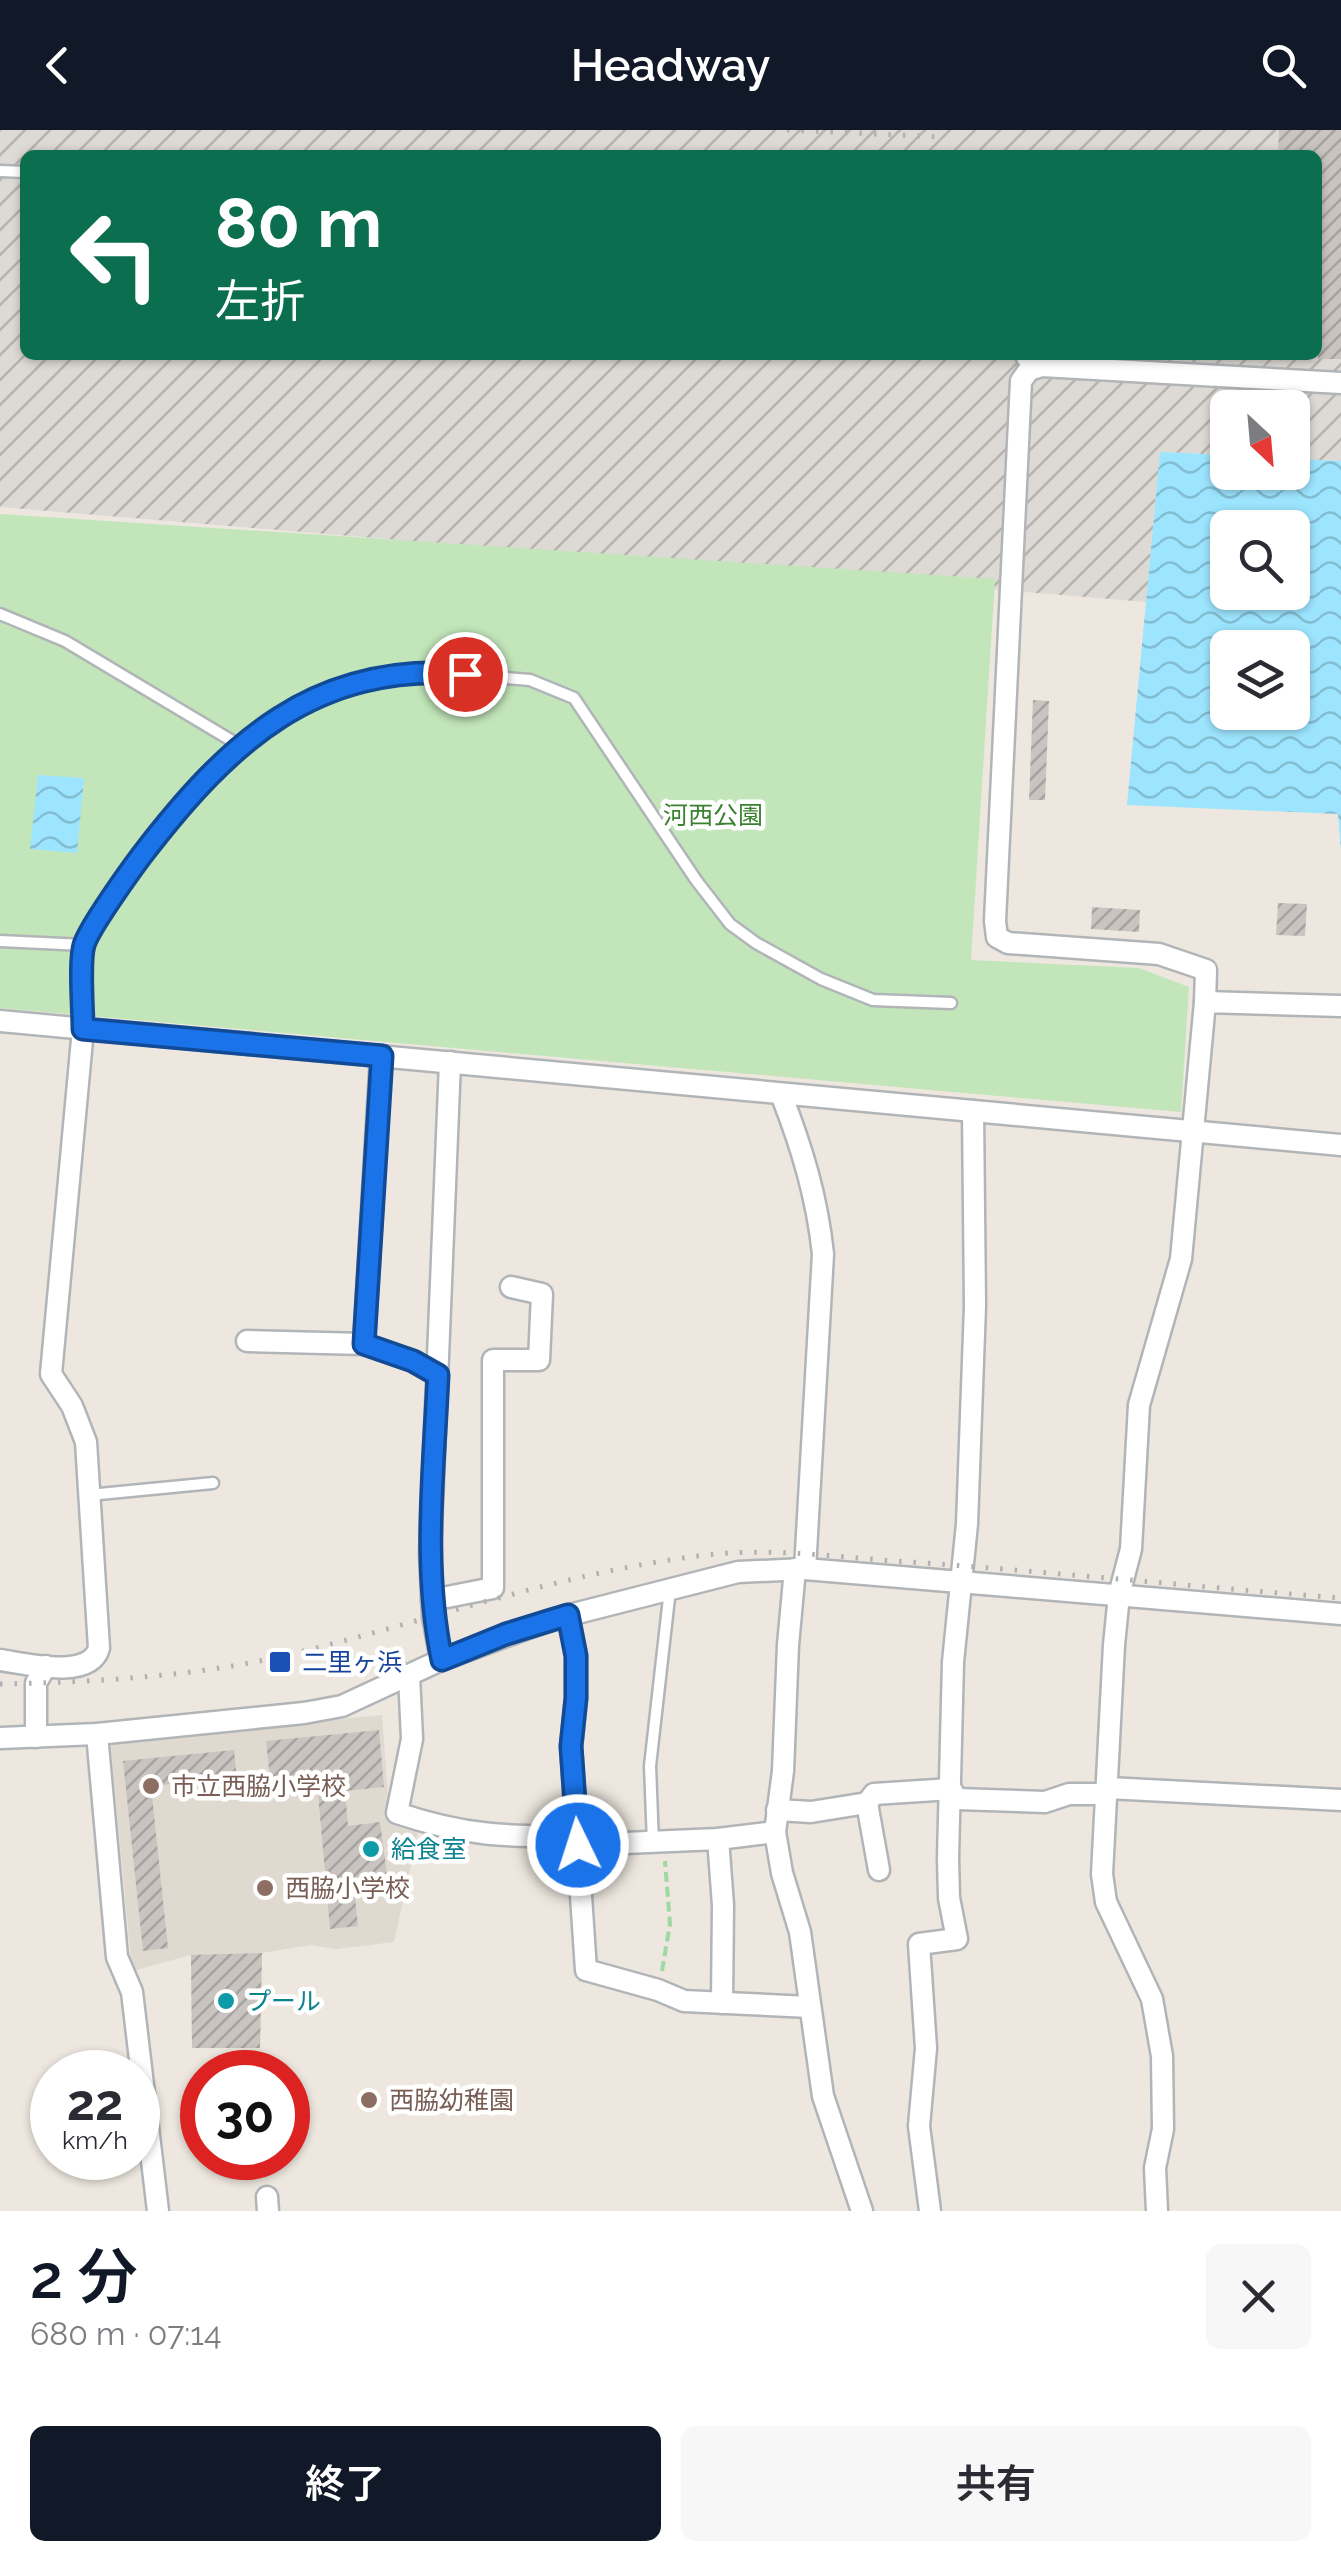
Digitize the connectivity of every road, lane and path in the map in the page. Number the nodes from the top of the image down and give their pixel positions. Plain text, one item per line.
1 (1024, 362) edge
2 (1341, 383) edge
3 (0, 614) edge
4 (239, 744) junction
5 (0, 941) edge
6 (84, 945) junction
7 (1205, 1002) junction
8 (951, 1003) dead end
9 (1341, 1006) edge
10 (0, 1021) edge
11 (83, 1029) junction
12 (382, 1056) junction
13 (450, 1062) junction
14 (781, 1094) junction
15 (973, 1111) junction
16 (1194, 1132) junction
17 (1341, 1145) edge
18 (511, 1287) dead end
19 (247, 1342) dead end
20 (364, 1344) junction
21 (438, 1375) junction
22 (213, 1483) dead end
23 (88, 1496) junction
24 (800, 1569) junction
25 (960, 1581) junction
26 (670, 1588) junction
27 (1119, 1594) junction
28 (432, 1600) junction
29 (1341, 1614) edge
30 (568, 1615) junction
31 (0, 1660) edge
32 (442, 1660) junction
33 (46, 1666) junction
34 (409, 1675) junction
35 (97, 1734) junction
36 (36, 1737) junction
37 (0, 1738) edge
38 (1108, 1788) junction
39 (950, 1789) junction
40 (1341, 1800) edge
41 (868, 1802) junction
42 (777, 1810) junction
43 (775, 1832) junction
44 (718, 1839) junction
45 (578, 1840) junction
46 (658, 1842) junction
47 (879, 1870) dead end
48 (658, 1990) junction
49 (722, 2003) junction
50 (810, 2007) junction
51 (158, 2211) edge
52 (862, 2211) edge
53 (930, 2211) edge
54 (1157, 2211) edge

1 - 2 street
1 - 7 street
3 - 4 lane
4 - 6 lane
4 - 8 lane
5 - 6 lane
6 - 11 lane
7 - 9 street
7 - 16 street
10 - 11 street
11 - 12 street
11 - 23 street
12 - 13 street
12 - 20 street
13 - 14 street
13 - 21 street
14 - 15 street
14 - 24 street
15 - 16 street
15 - 25 street
16 - 17 street
16 - 27 street
18 - 28 street
19 - 20 street
20 - 21 street
21 - 28 street
22 - 23 lane
23 - 33 street
24 - 25 street
24 - 26 street
24 - 42 street
25 - 27 street
25 - 39 street
26 - 30 street
26 - 46 lane
27 - 29 street
27 - 38 street
28 - 32 street
30 - 32 street
30 - 45 street
31 - 33 street
32 - 34 street
33 - 36 street
34 - 35 street
34 - 45 street
35 - 36 street
35 - 51 street
36 - 37 street
38 - 39 street
38 - 40 street
38 - 54 street
39 - 41 street
39 - 53 street
41 - 42 street
41 - 47 street
42 - 43 street
43 - 44 street
43 - 50 street
44 - 46 street
44 - 49 street
45 - 46 street
45 - 48 street
46 - 48 path
48 - 49 street
49 - 50 street
50 - 52 street

